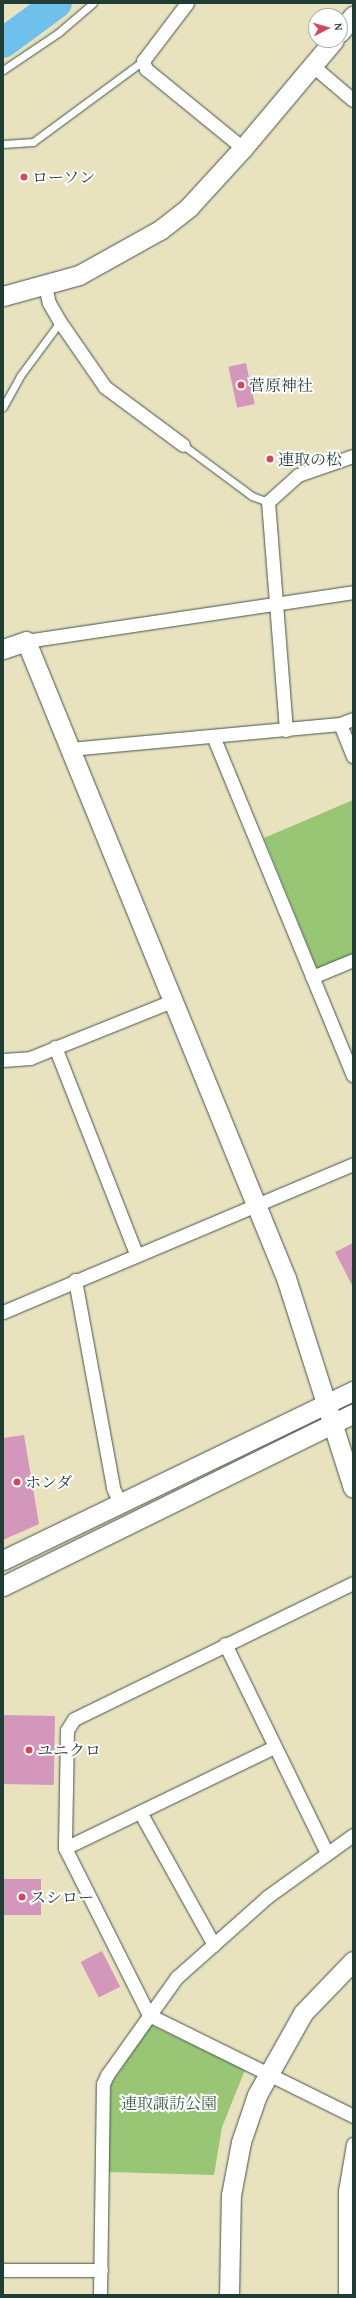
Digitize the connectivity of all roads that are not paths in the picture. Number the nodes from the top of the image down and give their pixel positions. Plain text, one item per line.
1 (93, 3) edge
2 (187, 3) edge
3 (328, 48) edge
4 (143, 60) junction
5 (313, 66) junction
6 (3, 70) edge
7 (353, 100) edge
8 (3, 144) edge
9 (243, 148) junction
10 (45, 286) junction
11 (3, 296) edge
12 (60, 322) junction
13 (3, 407) edge
14 (183, 445) joint
15 (353, 456) edge
16 (268, 502) junction
17 (353, 592) edge
18 (275, 603) junction
19 (26, 641) junction
20 (3, 649) edge
21 (353, 719) edge
22 (340, 724) junction
23 (286, 730) junction
24 (213, 736) junction
25 (70, 749) junction
26 (353, 756) edge
27 (353, 960) edge
28 (312, 977) junction
29 (174, 1000) junction
30 (55, 1048) junction
31 (3, 1060) edge
32 (353, 1075) edge
33 (353, 1164) edge
34 (257, 1204) junction
35 (136, 1254) junction
36 (75, 1280) junction
37 (3, 1312) edge
38 (353, 1392) edge
39 (328, 1404) junction
40 (353, 1414) edge
41 (334, 1423) junction
42 (353, 1488) edge
43 (120, 1503) junction
44 (3, 1560) edge
45 (353, 1583) edge
46 (3, 1586) edge
47 (225, 1644) junction
48 (274, 1746) junction
49 (140, 1812) junction
50 (353, 1835) edge
51 (65, 1848) junction
52 (327, 1853) junction
53 (214, 1944) junction
54 (353, 1962) edge
55 (149, 2015) junction
56 (266, 2074) junction
57 (353, 2116) edge
58 (353, 2144) edge
59 (3, 2270) edge
60 (101, 2270) junction
61 (100, 2295) edge
62 (229, 2295) edge
63 (345, 2295) edge

1 - 6 lane
2 - 4 street
3 - 5 street
4 - 8 lane
4 - 9 street
5 - 7 street
5 - 9 street
9 - 10 street
10 - 11 street
10 - 12 street
12 - 13 lane
12 - 14 street
14 - 16 lane
15 - 16 street
16 - 18 street
17 - 18 street
18 - 19 street
18 - 23 street
19 - 20 street
19 - 25 street
21 - 22 street
22 - 23 street
22 - 26 street
23 - 24 street
24 - 25 street
24 - 28 street
25 - 29 street
27 - 28 street
28 - 32 street
29 - 30 street
29 - 34 street
30 - 31 street
30 - 35 street
33 - 34 street
34 - 35 street
34 - 39 street
35 - 36 street
36 - 37 street
36 - 43 street
38 - 39 street
39 - 41 street
39 - 43 street
40 - 41 street
41 - 42 street
41 - 46 street
43 - 44 street
45 - 47 street
47 - 48 street
47 - 51 street
48 - 49 street
48 - 52 street
49 - 51 street
49 - 53 street
50 - 52 street
51 - 55 street
52 - 53 street
53 - 55 street
54 - 56 street
55 - 56 street
55 - 60 street
56 - 57 street
56 - 62 street
58 - 63 street
59 - 60 street
60 - 61 street

